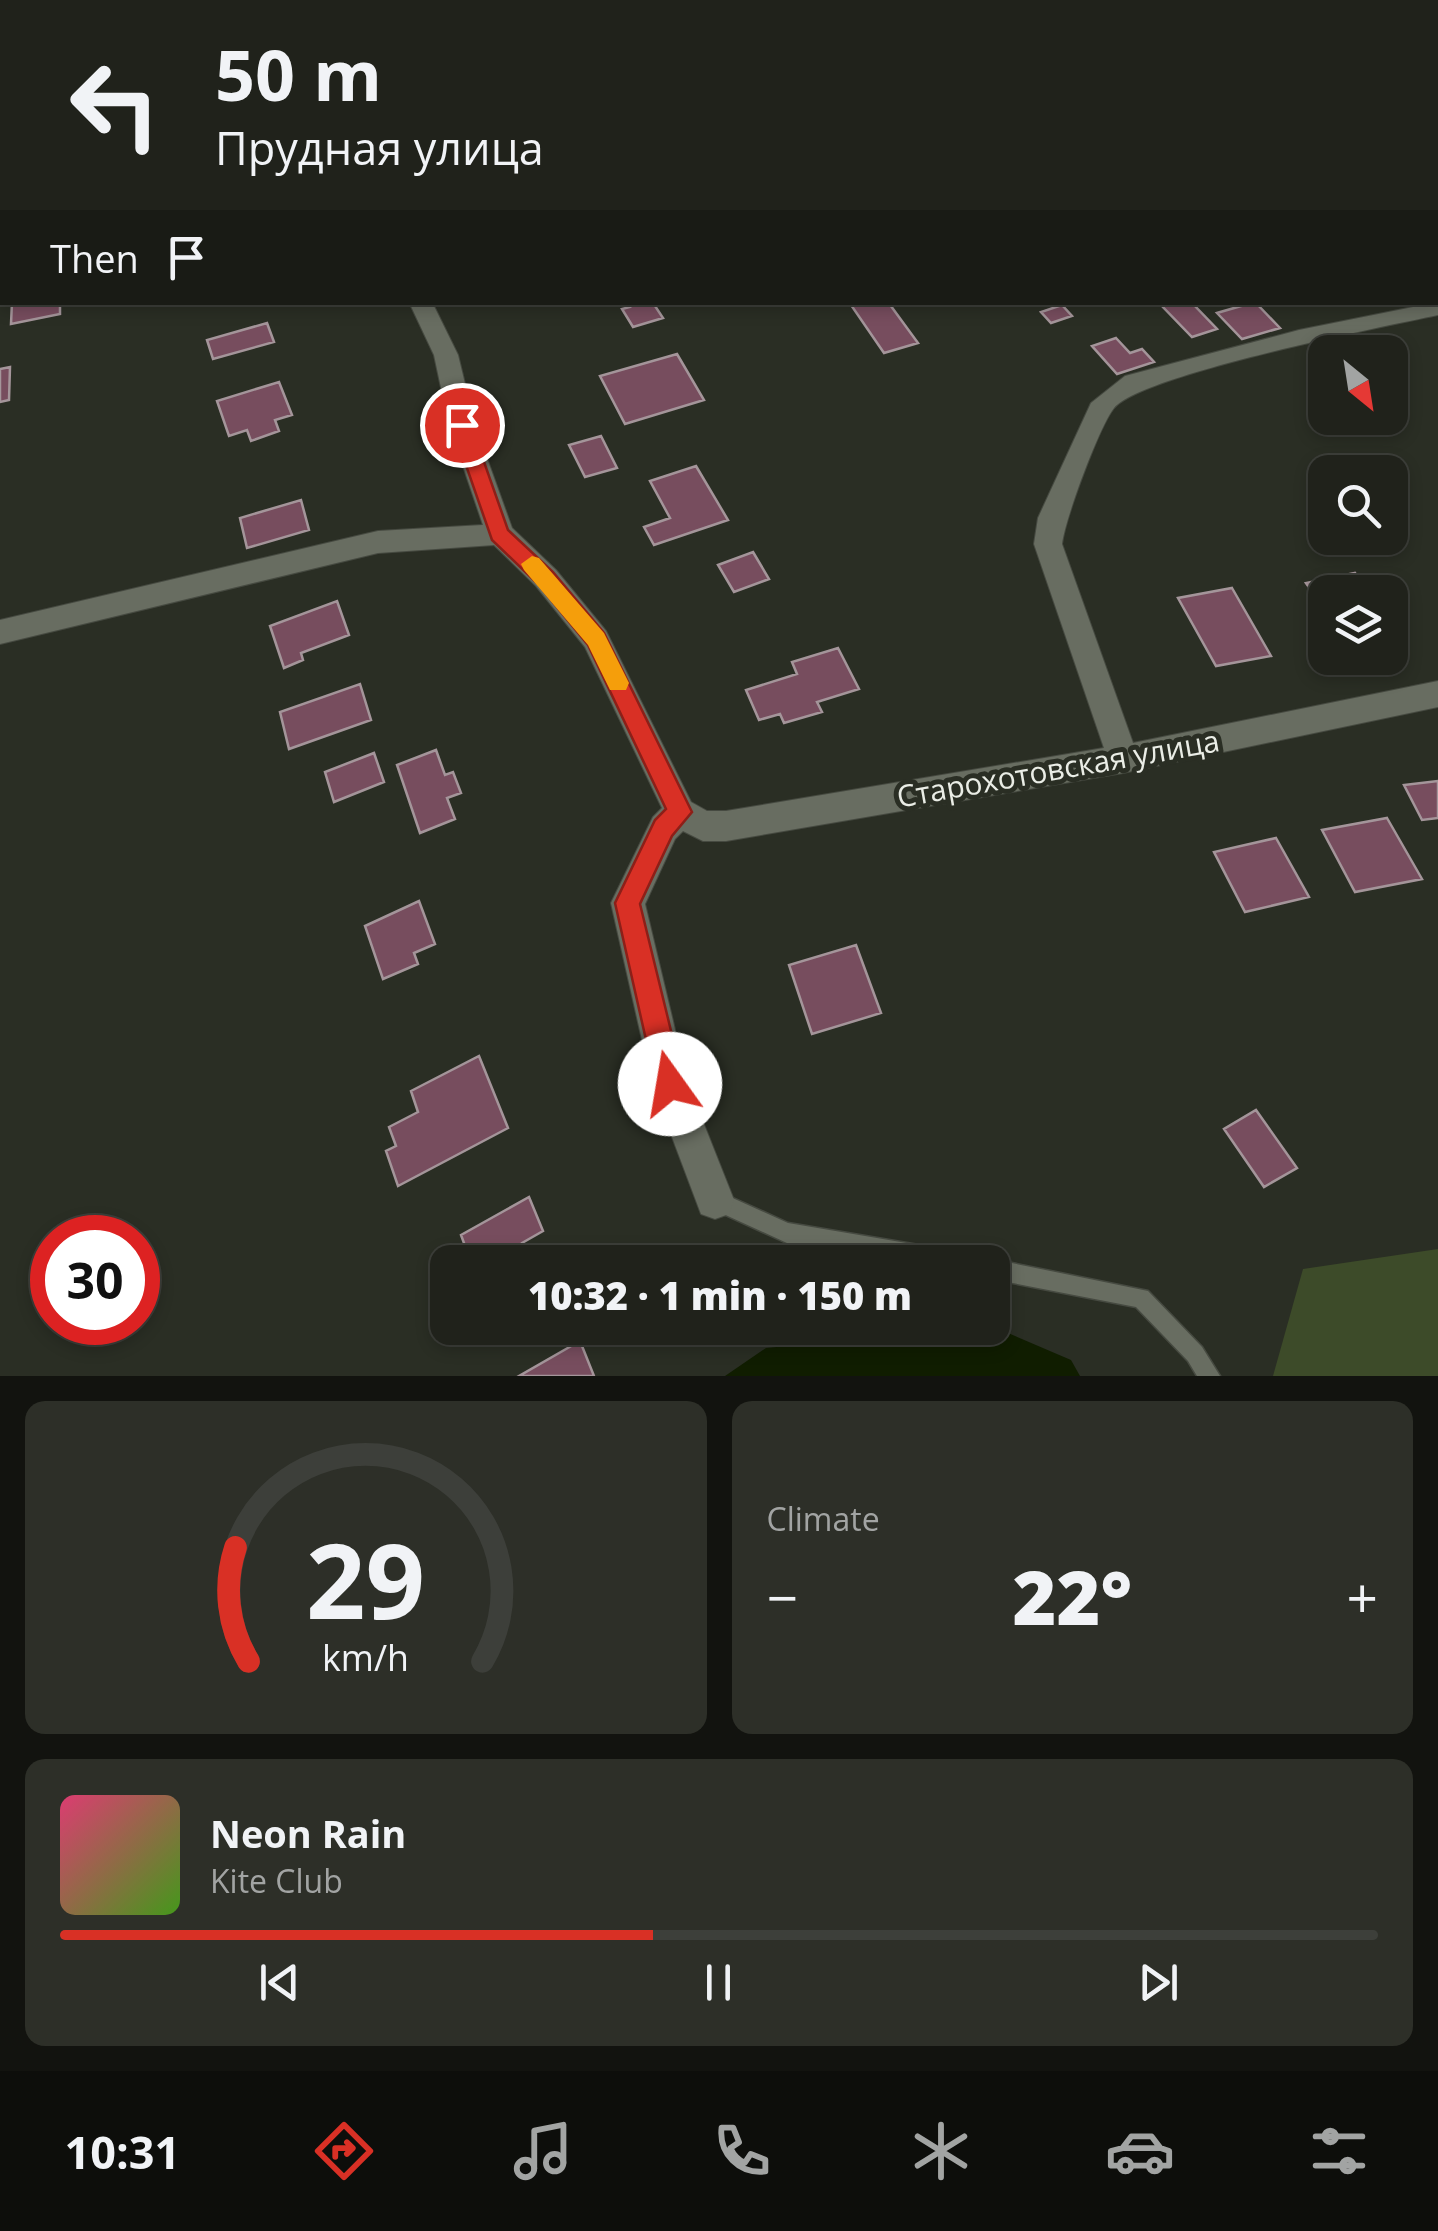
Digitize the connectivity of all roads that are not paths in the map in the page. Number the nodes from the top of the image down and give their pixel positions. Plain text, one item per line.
1 (421, 305) edge
2 (1438, 308) edge
3 (500, 534) junction
4 (0, 632) edge
5 (1438, 694) edge
6 (1124, 759) junction
7 (680, 812) junction
8 (716, 1200) joint
9 (859, 1245) edge
10 (1010, 1273) edge
11 (1210, 1376) edge

1 - 3 street
2 - 6 street
3 - 4 street
3 - 7 street
5 - 6 street, Старохотовская улица
6 - 7 street, Старохотовская улица
7 - 8 street
8 - 9 lane
10 - 11 lane

